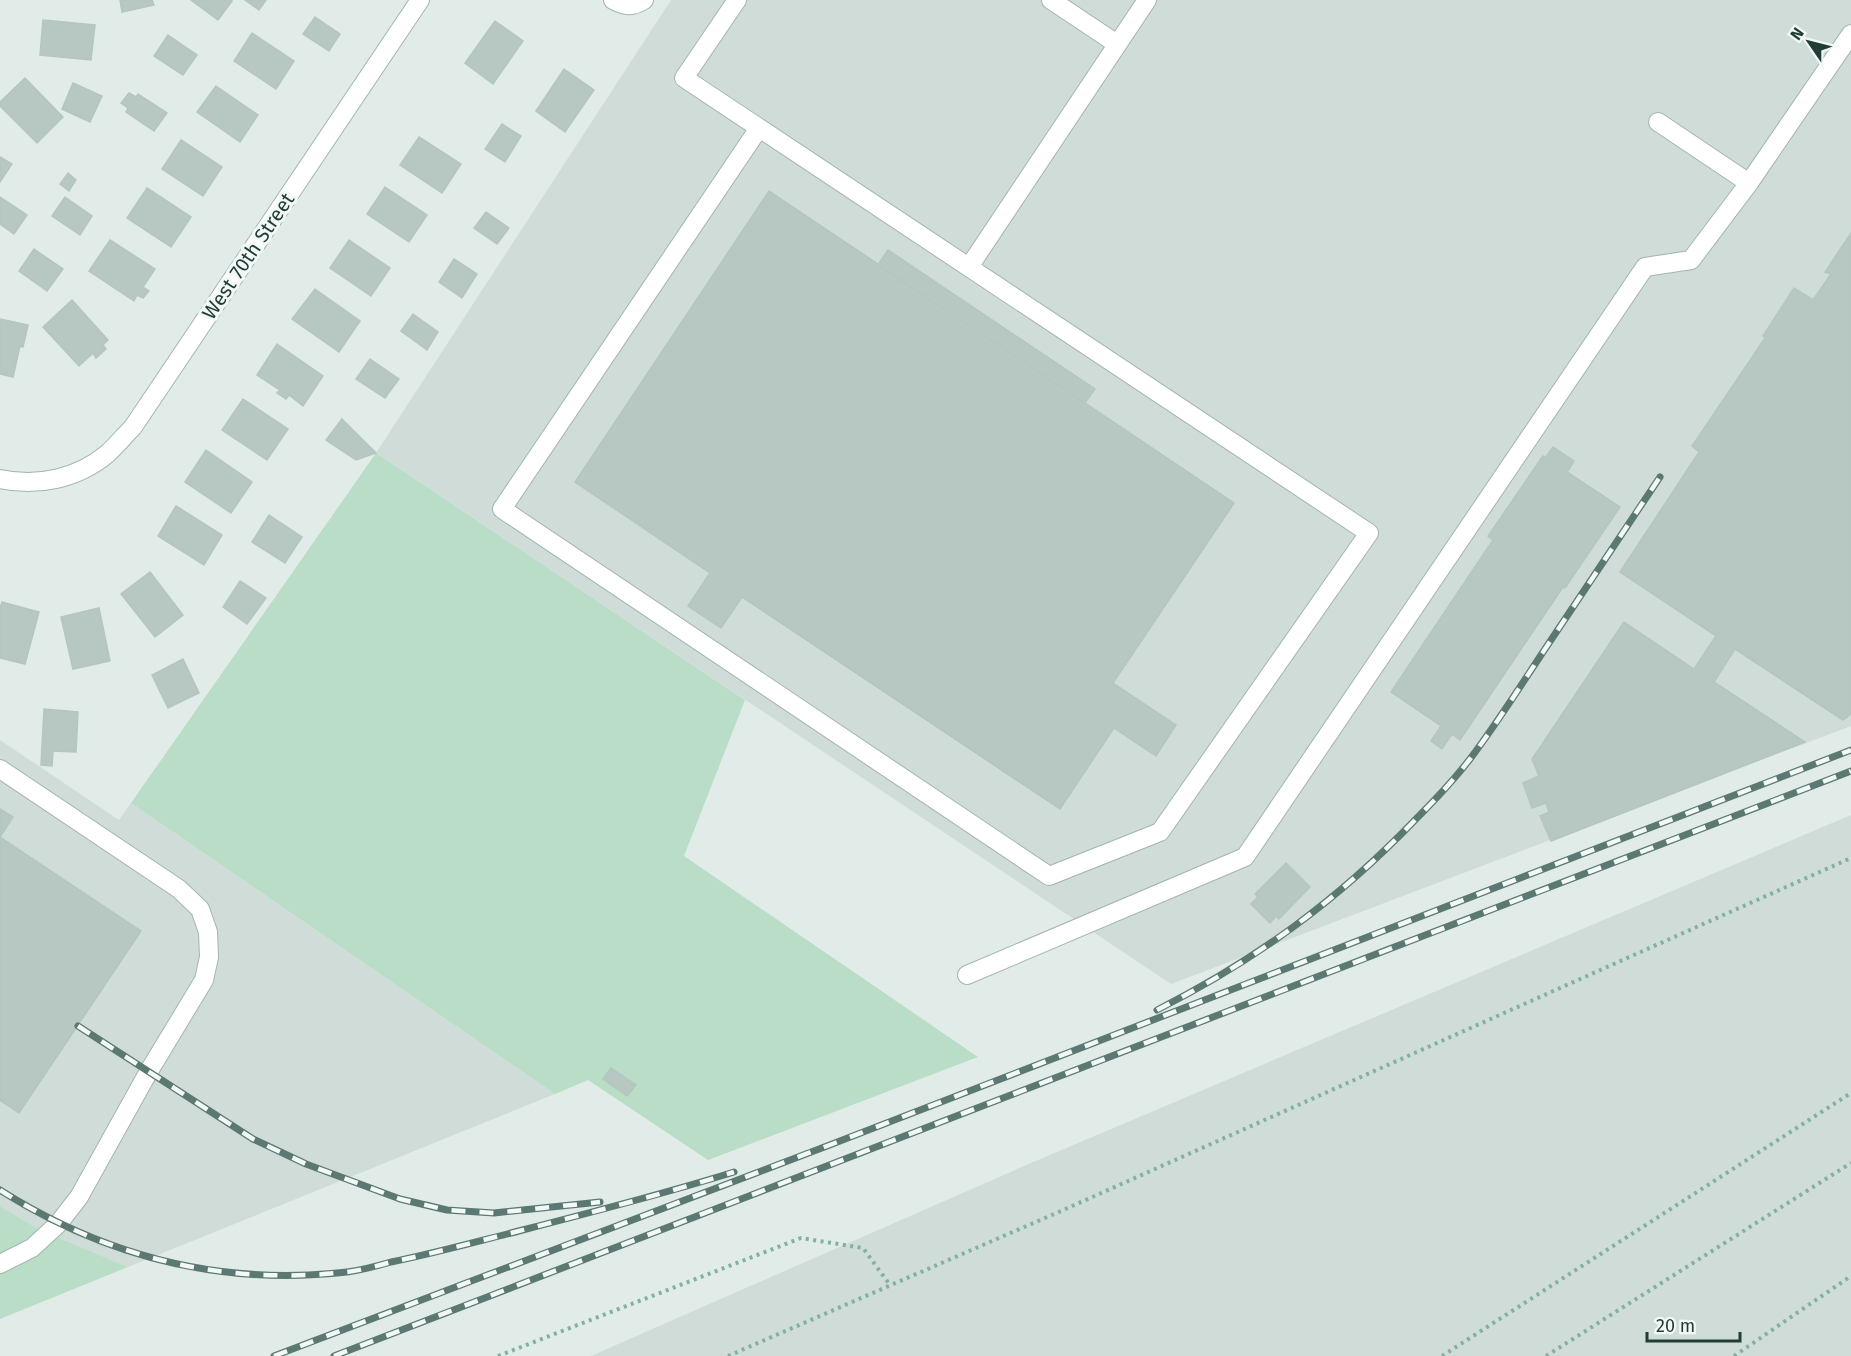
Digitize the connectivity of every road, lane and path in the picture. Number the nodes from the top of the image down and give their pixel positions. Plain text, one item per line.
1 (420, 0) edge
2 (613, 0) edge
3 (737, 0) edge
4 (1051, 0) edge
5 (1147, 0) edge
6 (639, 3) edge
7 (1851, 34) edge
8 (1117, 44) junction
9 (1658, 122) dead end
10 (759, 128) junction
11 (1749, 183) junction
12 (969, 267) junction
13 (0, 479) edge
14 (0, 769) edge
15 (1851, 858) edge
16 (967, 975) dead end
17 (1851, 1094) edge
18 (1851, 1163) edge
19 (0, 1264) edge
20 (1851, 1276) edge
21 (890, 1285) junction
22 (498, 1356) edge
23 (728, 1356) edge
24 (1442, 1356) edge
25 (1546, 1356) edge
26 (1734, 1356) edge

1 - 13 street, West 70th Street
2 - 6 street
3 - 10 street
4 - 8 street
5 - 8 street
7 - 11 street
8 - 12 street
9 - 11 street
10 - 12 street
10 - 12 street
11 - 16 street
14 - 19 street
15 - 21 path
17 - 24 path
18 - 25 path
20 - 26 path
21 - 22 path
21 - 23 path

